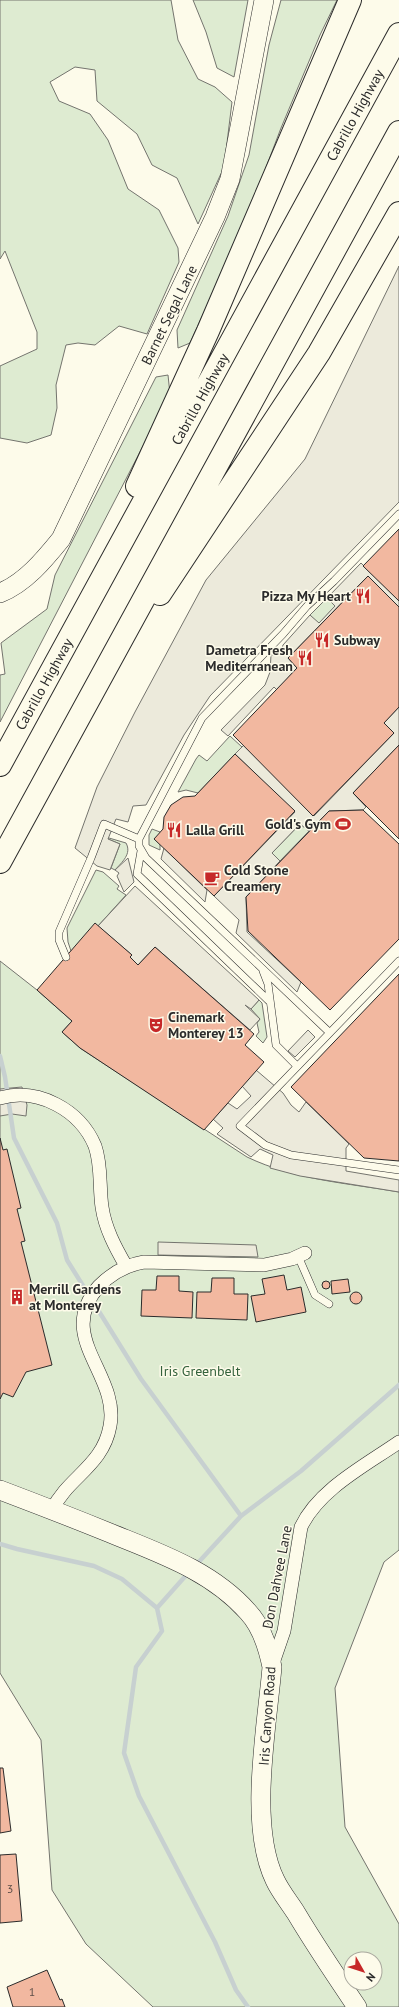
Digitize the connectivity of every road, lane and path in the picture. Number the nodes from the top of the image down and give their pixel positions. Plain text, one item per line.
1 (264, 0) edge
2 (350, 0) edge
3 (399, 34) edge
4 (399, 132) edge
5 (399, 213) edge
6 (399, 514) edge
7 (0, 593) edge
8 (123, 636) junction
9 (46, 681) junction
10 (0, 765) edge
11 (139, 839) junction
12 (141, 851) junction
13 (0, 862) edge
14 (66, 957) dead end
15 (399, 961) edge
16 (262, 969) junction
17 (269, 1001) junction
18 (329, 1032) junction
19 (297, 1066) junction
20 (0, 1098) edge
21 (399, 1170) edge
22 (301, 1255) joint
23 (126, 1266) junction
24 (329, 1304) dead end
25 (399, 1442) edge
26 (0, 1490) edge
27 (52, 1510) junction
28 (272, 1667) junction
29 (357, 2007) edge

1 - 7 street, Barnet Segal Lane
2 - 9 highway
3 - 9 highway, Cabrillo Highway
4 - 8 highway
5 - 8 highway
6 - 11 lane
8 - 13 highway
9 - 10 highway, Cabrillo Highway
11 - 12 lane
11 - 14 lane
12 - 16 lane
12 - 17 lane
15 - 18 lane
16 - 17 lane
16 - 18 lane
17 - 19 lane
18 - 19 lane
19 - 21 lane
20 - 23 street
22 - 23 street
22 - 24 lane
23 - 27 street
25 - 28 street, Don Dahvee Lane
26 - 27 street, Iris Canyon Road
27 - 28 street, Iris Canyon Road
28 - 29 street, Iris Canyon Road

